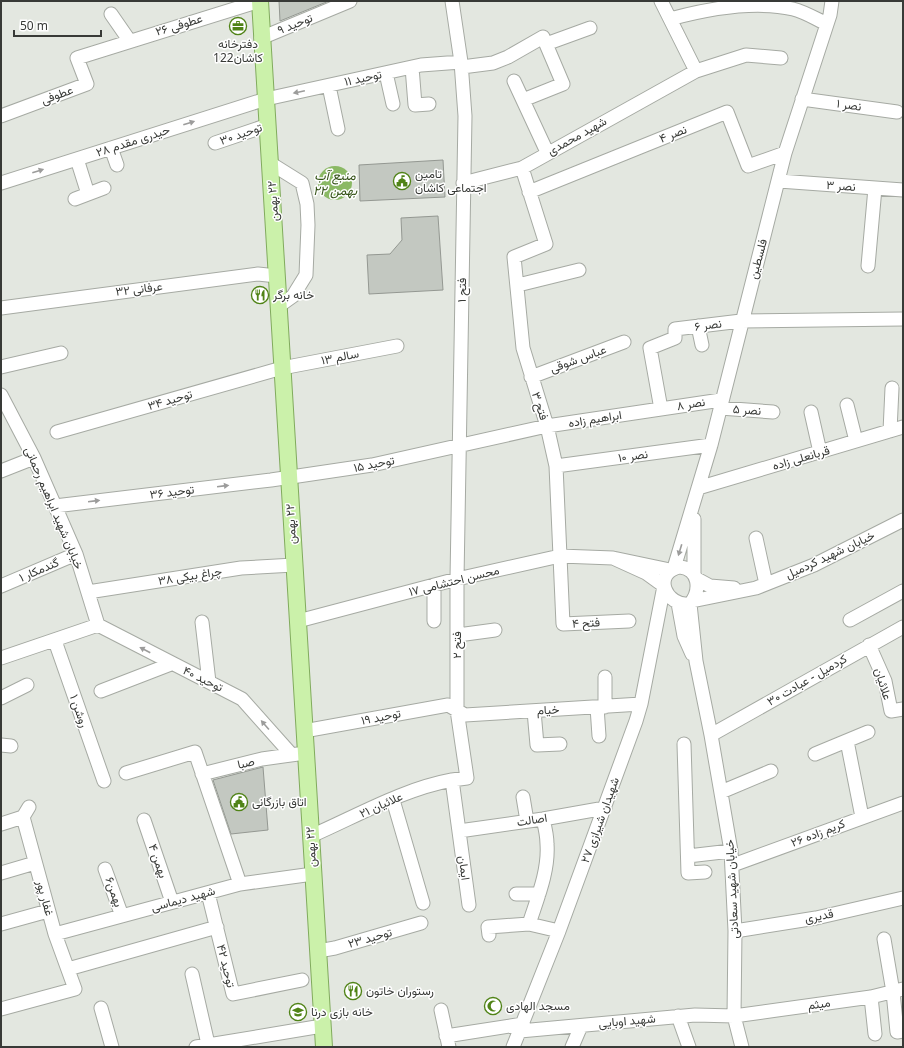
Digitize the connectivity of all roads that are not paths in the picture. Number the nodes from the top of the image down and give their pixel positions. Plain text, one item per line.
1 (260, 1) edge
2 (350, 1) edge
3 (452, 1) edge
4 (661, 1) edge
5 (832, 1) edge
6 (840, 1) edge
7 (112, 14) dead end
8 (670, 19) junction
9 (828, 20) junction
10 (590, 28) dead end
11 (261, 38) junction
12 (129, 40) junction
13 (546, 44) junction
14 (77, 58) joint
15 (781, 58) dead end
16 (461, 65) junction
17 (412, 67) junction
18 (386, 73) junction
19 (691, 74) junction
20 (514, 81) dead end
21 (328, 86) junction
22 (266, 99) junction
23 (802, 99) junction
24 (523, 100) junction
25 (393, 104) dead end
26 (429, 104) dead end
27 (897, 112) dead end
28 (1, 116) edge
29 (268, 125) junction
30 (338, 129) dead end
31 (214, 143) dead end
32 (111, 148) junction
33 (547, 152) junction
34 (785, 154) junction
35 (76, 159) junction
36 (270, 163) junction
37 (117, 165) dead end
38 (522, 168) junction
39 (779, 181) junction
40 (1, 183) edge
41 (463, 183) junction
42 (104, 188) dead end
43 (875, 188) junction
44 (903, 190) edge
45 (529, 192) junction
46 (88, 194) junction
47 (76, 199) dead end
48 (868, 266) dead end
49 (579, 270) dead end
50 (277, 276) junction
51 (518, 284) junction
52 (279, 306) junction
53 (1, 308) edge
54 (903, 319) edge
55 (741, 322) junction
56 (698, 326) junction
57 (624, 342) dead end
58 (702, 345) dead end
59 (397, 346) dead end
60 (61, 353) dead end
61 (1, 367) edge
62 (282, 368) junction
63 (531, 377) junction
64 (892, 388) dead end
65 (1, 395) edge
66 (721, 404) junction
67 (847, 405) dead end
68 (661, 409) junction
69 (773, 412) dead end
70 (812, 412) dead end
71 (547, 426) junction
72 (903, 427) edge
73 (890, 431) junction
74 (57, 432) dead end
75 (856, 441) junction
76 (711, 445) junction
77 (459, 446) junction
78 (820, 452) junction
79 (34, 458) junction
80 (556, 466) junction
81 (1, 471) edge
82 (289, 478) junction
83 (698, 488) junction
84 (694, 505) junction
85 (55, 506) junction
86 (903, 520) edge
87 (756, 538) dead end
88 (76, 554) junction
89 (560, 556) junction
90 (612, 558) junction
91 (294, 565) junction
92 (672, 569) junction
93 (695, 576) junction
94 (457, 580) junction
95 (1, 586) edge
96 (434, 586) junction
97 (664, 586) junction
98 (761, 586) junction
99 (903, 591) edge
100 (88, 592) junction
101 (687, 602) junction
102 (850, 620) dead end
103 (298, 621) junction
104 (434, 621) dead end
105 (629, 621) dead end
106 (202, 622) dead end
107 (98, 625) junction
108 (903, 627) edge
109 (495, 630) dead end
110 (458, 635) junction
111 (55, 641) junction
112 (869, 645) junction
113 (1, 658) edge
114 (171, 664) junction
115 (605, 677) dead end
116 (209, 682) junction
117 (27, 685) dead end
118 (102, 691) dead end
119 (1, 698) edge
120 (641, 704) junction
121 (601, 707) junction
122 (903, 709) edge
123 (457, 710) junction
124 (534, 711) junction
125 (304, 731) junction
126 (868, 732) dead end
127 (711, 735) junction
128 (599, 736) dead end
129 (847, 741) junction
130 (560, 744) dead end
131 (684, 744) dead end
132 (298, 754) junction
133 (815, 754) dead end
134 (771, 771) dead end
135 (126, 773) dead end
136 (202, 774) junction
137 (452, 780) junction
138 (104, 781) dead end
139 (721, 792) junction
140 (523, 797) dead end
141 (393, 800) junction
142 (903, 803) edge
143 (605, 808) junction
144 (862, 817) junction
145 (543, 819) junction
146 (144, 820) dead end
147 (527, 821) junction
148 (1, 824) edge
149 (459, 831) junction
150 (311, 836) junction
151 (732, 851) junction
152 (688, 856) junction
153 (36, 863) junction
154 (733, 865) junction
155 (105, 868) dead end
156 (705, 872) dead end
157 (1, 873) edge
158 (313, 874) junction
159 (240, 884) junction
160 (208, 893) junction
161 (516, 894) dead end
162 (539, 894) junction
163 (903, 898) edge
164 (172, 902) junction
165 (423, 903) dead end
166 (469, 905) dead end
167 (48, 911) junction
168 (122, 916) junction
169 (421, 923) dead end
170 (1, 924) edge
171 (529, 924) junction
172 (217, 927) junction
173 (735, 931) junction
174 (560, 932) junction
175 (55, 934) junction
176 (489, 935) dead end
177 (884, 939) dead end
178 (318, 951) junction
179 (68, 969) junction
180 (192, 974) dead end
181 (302, 980) dead end
182 (898, 990) edge
183 (871, 997) junction
184 (101, 1008) dead end
185 (1, 1009) edge
186 (441, 1010) dead end
187 (678, 1016) junction
188 (734, 1016) junction
189 (322, 1026) junction
190 (580, 1026) junction
191 (522, 1027) junction
192 (903, 1031) edge
193 (875, 1034) dead end
194 (448, 1042) edge
195 (202, 1046) edge
196 (112, 1047) edge
197 (324, 1047) edge
198 (513, 1047) edge
199 (572, 1047) edge
200 (689, 1047) edge
201 (742, 1047) edge

1 - 11 main road, ٢٢ بهمن
1 - 12 street, عطوفی ۲۶
2 - 11 street, توحید ۹
3 - 16 street, فتح ۱
4 - 8 street
5 - 9 street, فلسطین
6 - 9 street, فلسطین
7 - 12 street
8 - 9 street
8 - 19 street
9 - 23 street, فلسطین
10 - 13 street
11 - 22 main road, ٢٢ بهمن
12 - 14 street, عطوفی ۲۶
13 - 16 street, توحید ۱۱
13 - 24 street
14 - 28 street, عطوفی
15 - 19 street, شهید محمدی
16 - 17 street, توحید ۱۱
16 - 41 street, فتح ۱
17 - 18 street, توحید ۱۱
17 - 26 street
18 - 21 street, توحید ۱۱
18 - 25 street
19 - 33 street, شهید محمدی
20 - 24 street
21 -> 22 street, توحید ۱۱
21 - 30 street
22 - 29 main road, ٢٢ بهمن
32 -> 22 street, حیدری مقدم ۲۸
23 - 27 street, نصر ۱
23 - 34 street, فلسطین
24 - 33 street
29 - 31 street, توحید ۳۰
29 - 36 main road, ٢٢ بهمن
32 - 35 street, حیدری مقدم ۲۸
32 - 37 street
33 - 38 street, شهید محمدی
34 - 39 street, فلسطین
34 - 45 street, نصر ۴
40 -> 35 street, حیدری مقدم ۲۸
35 - 46 street
36 - 50 main road, ٢٢ بهمن
36 - 52 street
38 - 41 street, شهید محمدی
38 - 45 street
39 - 43 street, نصر ۳
39 - 55 street, فلسطین
41 - 77 street, فتح ۱
42 - 46 street
43 - 44 street, نصر ۳
43 - 48 street
45 - 51 street, فتح ۳
46 - 47 street
49 - 51 street
50 - 52 main road, ٢٢ بهمن
50 - 53 street, عرفانی ۳۲
51 - 63 street, فتح ۳
52 - 62 main road, ٢٢ بهمن
54 - 55 street, نصر ۶
55 - 56 street, نصر ۶
55 - 66 street, فلسطین
56 - 58 street
56 - 68 street, نصر ۶
57 - 63 street, عباس شوقی
59 - 62 street, سالم ۱۳
60 - 61 street
62 - 74 street, توحید ۳۴
62 - 82 main road, ٢٢ بهمن
63 - 71 street, فتح ۳
64 - 73 street
65 - 79 street, خیابان شهید ابراهیم رحمانی
66 - 68 street, نصر ۸
66 - 69 street, نصر ۵
66 - 76 street, فلسطین
67 - 75 street
68 - 71 street, ابراهیم زاده
70 - 78 street
71 - 77 street, ابراهیم زاده
71 - 80 street, فتح ۳
72 - 73 street, قربانعلی زاده
73 - 75 street, قربانعلی زاده
75 - 78 street, قربانعلی زاده
76 - 80 street, نصر ۱۰
76 - 83 street, فلسطین
77 - 82 street, توحید ۱۵
77 - 94 street, فتح ۱
78 - 83 street, قربانعلی زاده
79 - 81 street
79 - 85 street, خیابان شهید ابراهیم رحمانی
80 - 89 street, فتح ۳
85 -> 82 street, توحید ۳۶
82 - 91 main road, ٢٢ بهمن
83 - 84 street, فلسطین
84 -> 92 street
84 - 93 street
85 - 88 street, خیابان شهید ابراهیم رحمانی
86 - 98 street, خیابان شهید کردمیل
87 - 98 street
88 - 95 street, گندمکار ۱
88 - 100 street, خیابان شهید ابراهیم رحمانی
89 - 90 street, محسن احتشامی ۱۷
89 - 94 street, محسن احتشامی ۱۷
89 - 105 street, فتح ۴
90 - 92 street, محسن احتشامی ۱۷
90 - 97 street, محسن احتشامی ۱۷
91 - 100 street, چراغ بیکی ۳۸
91 - 103 main road, ٢٢ بهمن
92 - 93 street
92 - 97 street
93 - 98 street
93 - 101 street
94 - 96 street, محسن احتشامی ۱۷
94 - 110 street, فتح ۲
96 - 103 street, محسن احتشامی ۱۷
96 - 104 street
97 - 101 street
97 - 120 street, شهیدان شیرازی ۲۷
98 - 101 street
99 - 102 street
100 - 107 street, خیابان شهید ابراهیم رحمانی
101 - 127 street, خیابان شهید سعادتی
103 - 125 main road, ٢٢ بهمن
106 - 116 street
107 - 111 street
114 -> 107 street, توحید ۴۰
108 - 112 street, کردمیل - عبادت ۳۰
109 - 110 street
110 - 123 street, فتح ۲
111 - 113 street
111 - 138 street, روشن ۱
112 - 122 street, علائیان
112 - 127 street, کردمیل - عبادت ۳۰
114 - 116 street, توحید ۴۰
114 - 118 street
115 - 121 street
132 -> 116 street, توحید ۴۰
117 - 119 street
120 - 121 street, خیام
120 - 143 street, شهیدان شیرازی ۲۷
121 - 124 street, خیام
121 - 128 street
123 - 124 street, خیام
123 - 125 street, توحید ۱۹
123 - 137 street, فتح ۲
124 - 130 street
125 - 132 main road, ٢٢ بهمن
126 - 129 street
127 - 139 street, خیابان شهید سعادتی
129 - 133 street
129 - 144 street
131 - 152 street
132 - 136 street, صبا
132 - 150 main road, ٢٢ بهمن
134 - 139 street
135 - 136 street
136 - 159 street
137 - 141 street, علائیان ۲۱
137 - 149 street, ایمان
139 - 151 street, خیابان شهید سعادتی
140 - 147 street
141 - 150 street, علائیان ۲۱
141 - 165 street
142 - 144 street, کریم زاده ۲۶
143 - 145 street, اصالت
143 - 174 street, شهیدان شیرازی ۲۷
144 - 154 street, کریم زاده ۲۶
145 - 147 street, اصالت
145 - 162 street
146 - 164 street, بهمن ۴
147 - 149 street, اصالت
148 - 153 street, غفار پور
149 - 166 street, ایمان
150 - 158 main road, ٢٢ بهمن
151 - 152 street
151 - 154 street, خیابان شهید سعادتی
152 - 156 street
153 - 157 street
153 - 167 street, غفار پور
154 - 173 street, خیابان شهید سعادتی
155 - 168 street, بهمن۶
158 - 159 street, شهید دیماسی
158 - 178 main road, ٢٢ بهمن
159 - 160 street, شهید دیماسی
160 - 164 street, شهید دیماسی
160 - 172 street, توحید ۴۲
161 - 162 street
162 - 171 street
163 - 173 street, قدیری
164 - 168 street, شهید دیماسی
167 - 170 street
167 - 175 street, غفار پور
168 - 175 street, شهید دیماسی
169 - 178 street, توحید ۲۳
171 - 174 street
171 - 176 street
172 - 179 street
172 - 181 street, توحید ۴۲
173 - 188 street, خیابان شهید سعادتی
174 - 191 street, شهیدان شیرازی ۲۷
175 - 179 street, غفار پور
177 - 182 street
178 - 189 main road, ٢٢ بهمن
179 - 185 street, غفار پور
180 - 195 street
182 - 183 street, میثم
182 - 192 street
183 - 188 street, میثم
183 - 193 street
184 - 196 street
186 - 194 street
187 - 188 street, شهید اوبایی
187 - 190 street, شهید اوبایی
187 - 200 street
188 - 201 street, خیابان شهید سعادتی
189 - 195 street
189 - 197 main road, ٢٢ بهمن
190 - 191 street, شهید اوبایی
190 - 199 street
191 - 194 street, شهید اوبایی
191 - 198 street, شهیدان شیرازی ۲۷

